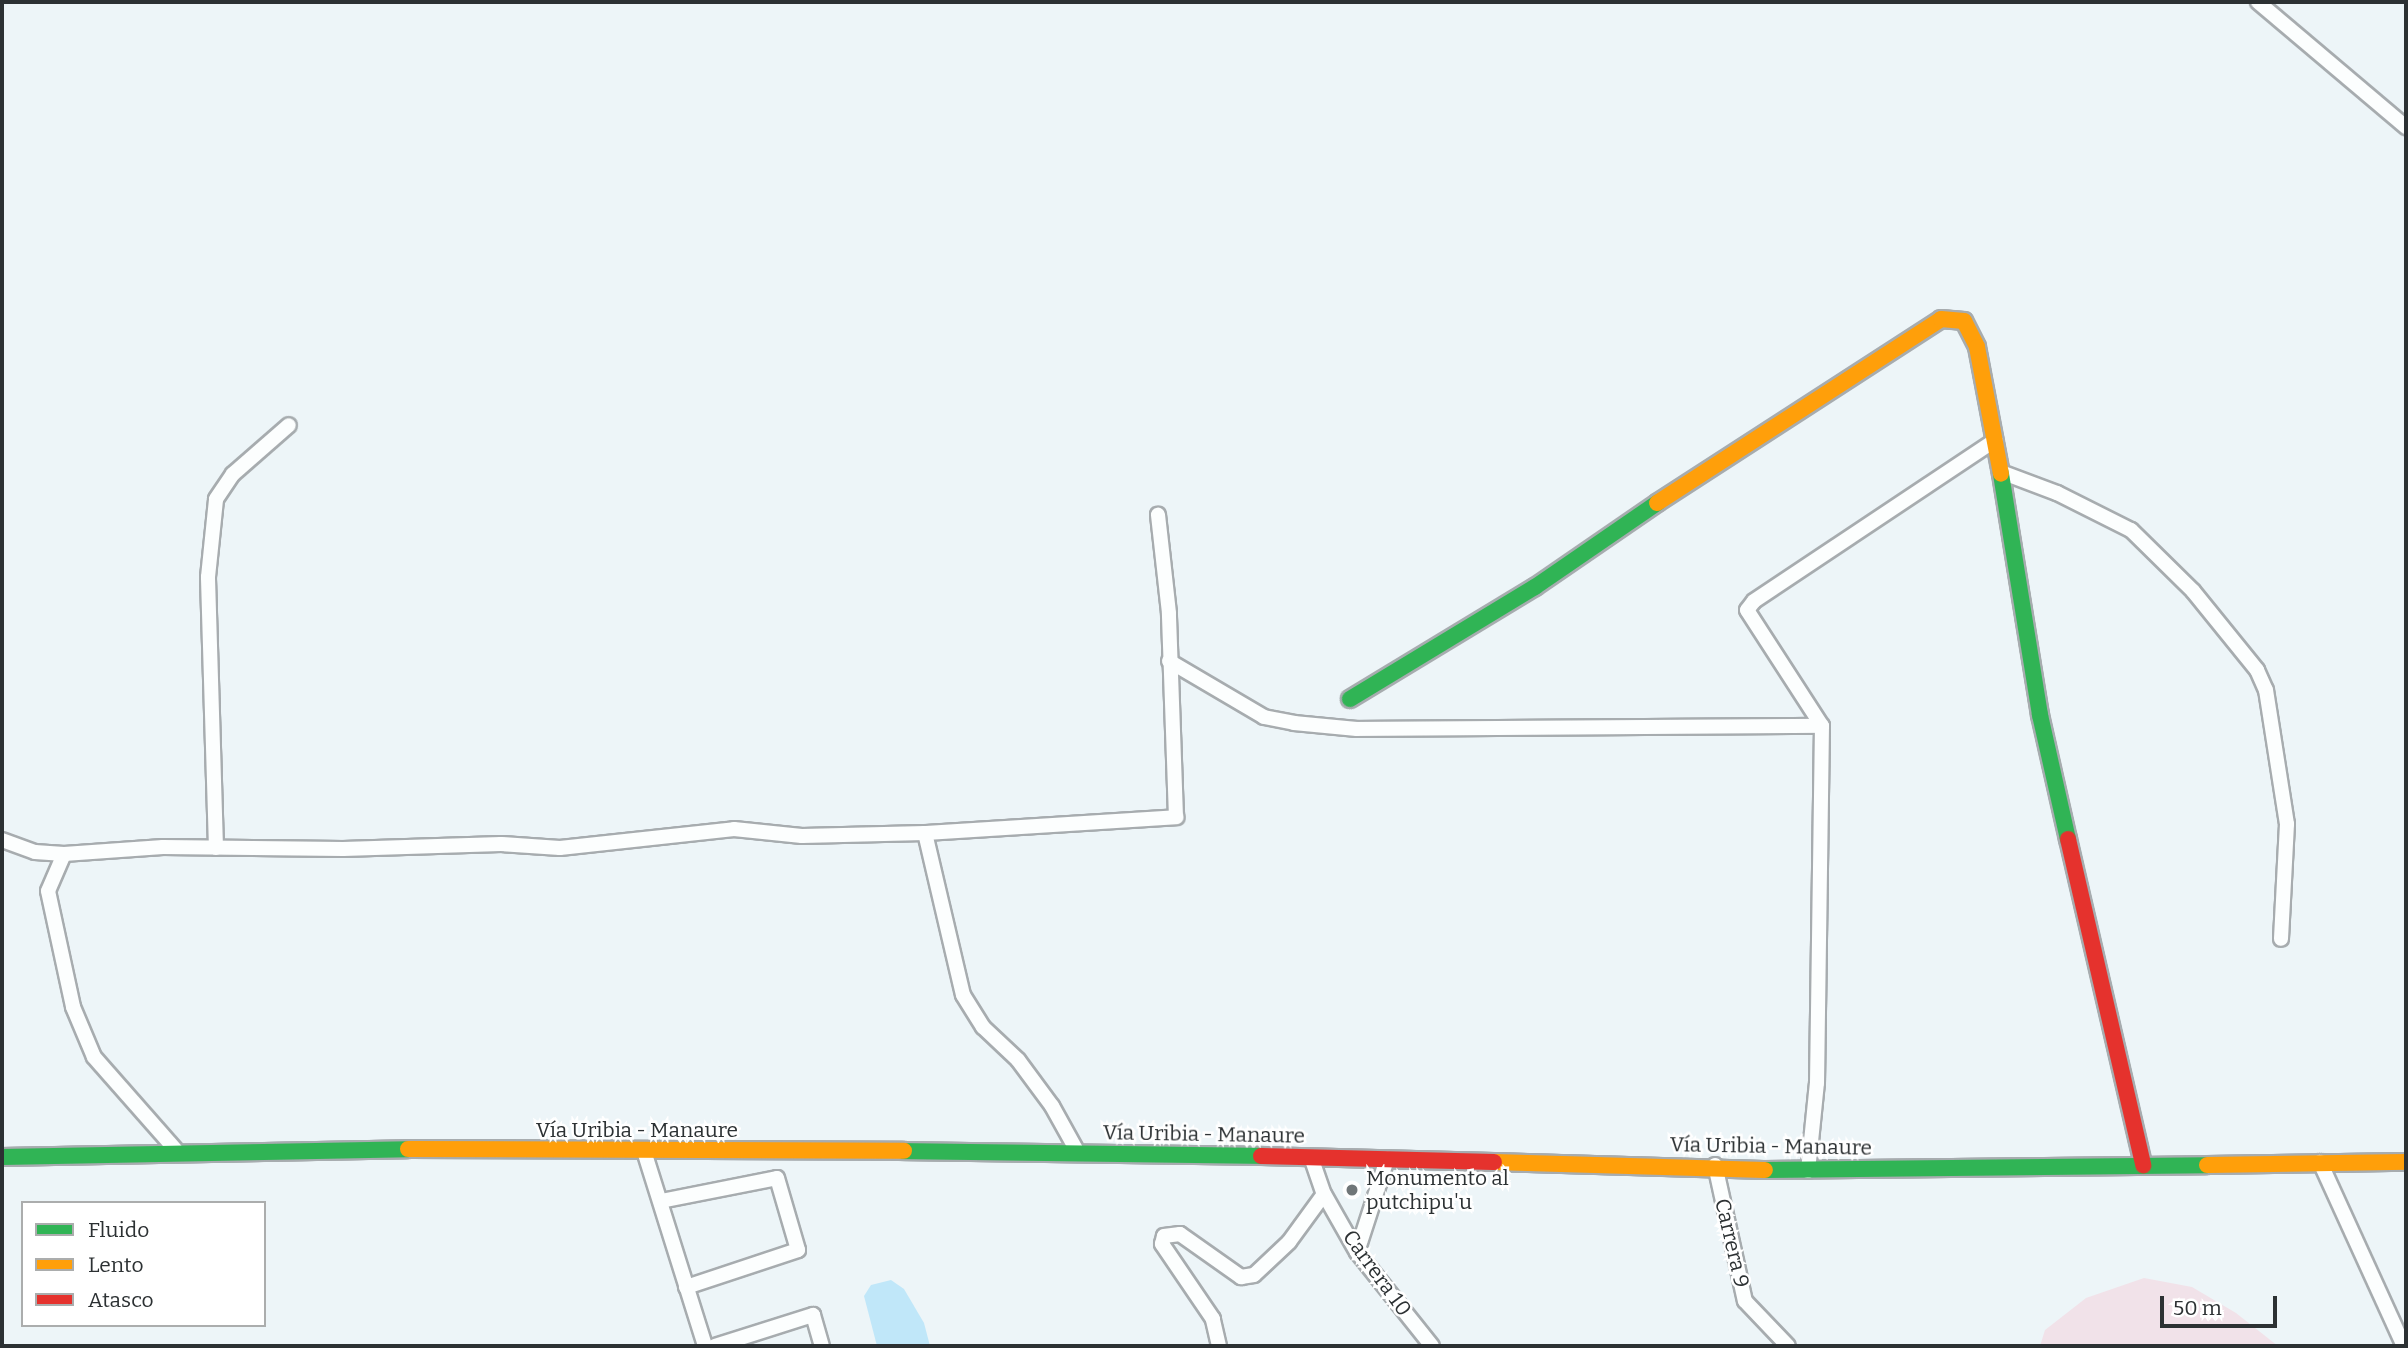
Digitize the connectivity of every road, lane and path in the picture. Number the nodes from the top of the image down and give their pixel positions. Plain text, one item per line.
1 (2258, 2) edge
2 (2406, 127) edge
3 (289, 425) dead end
4 (1995, 440) junction
5 (2001, 472) junction
6 (1158, 515) dead end
7 (1169, 661) junction
8 (1350, 699) dead end
9 (1822, 726) junction
10 (925, 833) junction
11 (2, 841) edge
12 (216, 848) junction
13 (64, 854) junction
14 (2281, 939) dead end
15 (176, 1150) junction
16 (644, 1151) junction
17 (1078, 1153) junction
18 (2, 1157) edge
19 (1311, 1157) junction
20 (1387, 1159) junction
21 (2406, 1161) edge
22 (2320, 1162) junction
23 (1715, 1165) junction
24 (2143, 1165) junction
25 (1808, 1171) junction
26 (1324, 1194) junction
27 (661, 1201) junction
28 (1357, 1252) junction
29 (686, 1287) junction
30 (705, 1346) edge
31 (715, 1346) edge
32 (822, 1346) edge
33 (1219, 1346) edge
34 (1432, 1346) edge
35 (1788, 1346) edge
36 (2404, 1346) edge

1 - 2 street
3 - 12 street
4 - 5 main road
4 - 8 main road
4 - 9 street
5 - 14 street
5 - 24 main road
6 - 7 street
7 - 9 street
7 - 10 street
9 - 25 street
10 - 12 street
10 - 17 street
11 - 13 street
12 - 13 street
13 - 15 street
15 - 16 main road, Vía Uribia - Manaure
15 - 18 main road, Vía Uribia - Manaure
16 - 17 main road, Vía Uribia - Manaure
16 - 27 street
17 - 19 main road, Vía Uribia - Manaure
19 - 20 main road, Vía Uribia - Manaure
19 - 26 street, Carrera 10
20 - 23 main road, Vía Uribia - Manaure
20 - 28 street
21 - 22 main road, Vía Uribia - Manaure
22 - 24 main road, Vía Uribia - Manaure
22 - 36 street
23 - 25 main road, Vía Uribia - Manaure
23 - 35 street, Carrera 9
24 - 25 main road, Vía Uribia - Manaure
26 - 28 street, Carrera 10
26 - 33 street
27 - 29 street
27 - 29 street
28 - 34 street, Carrera 10
29 - 30 street
31 - 32 street

